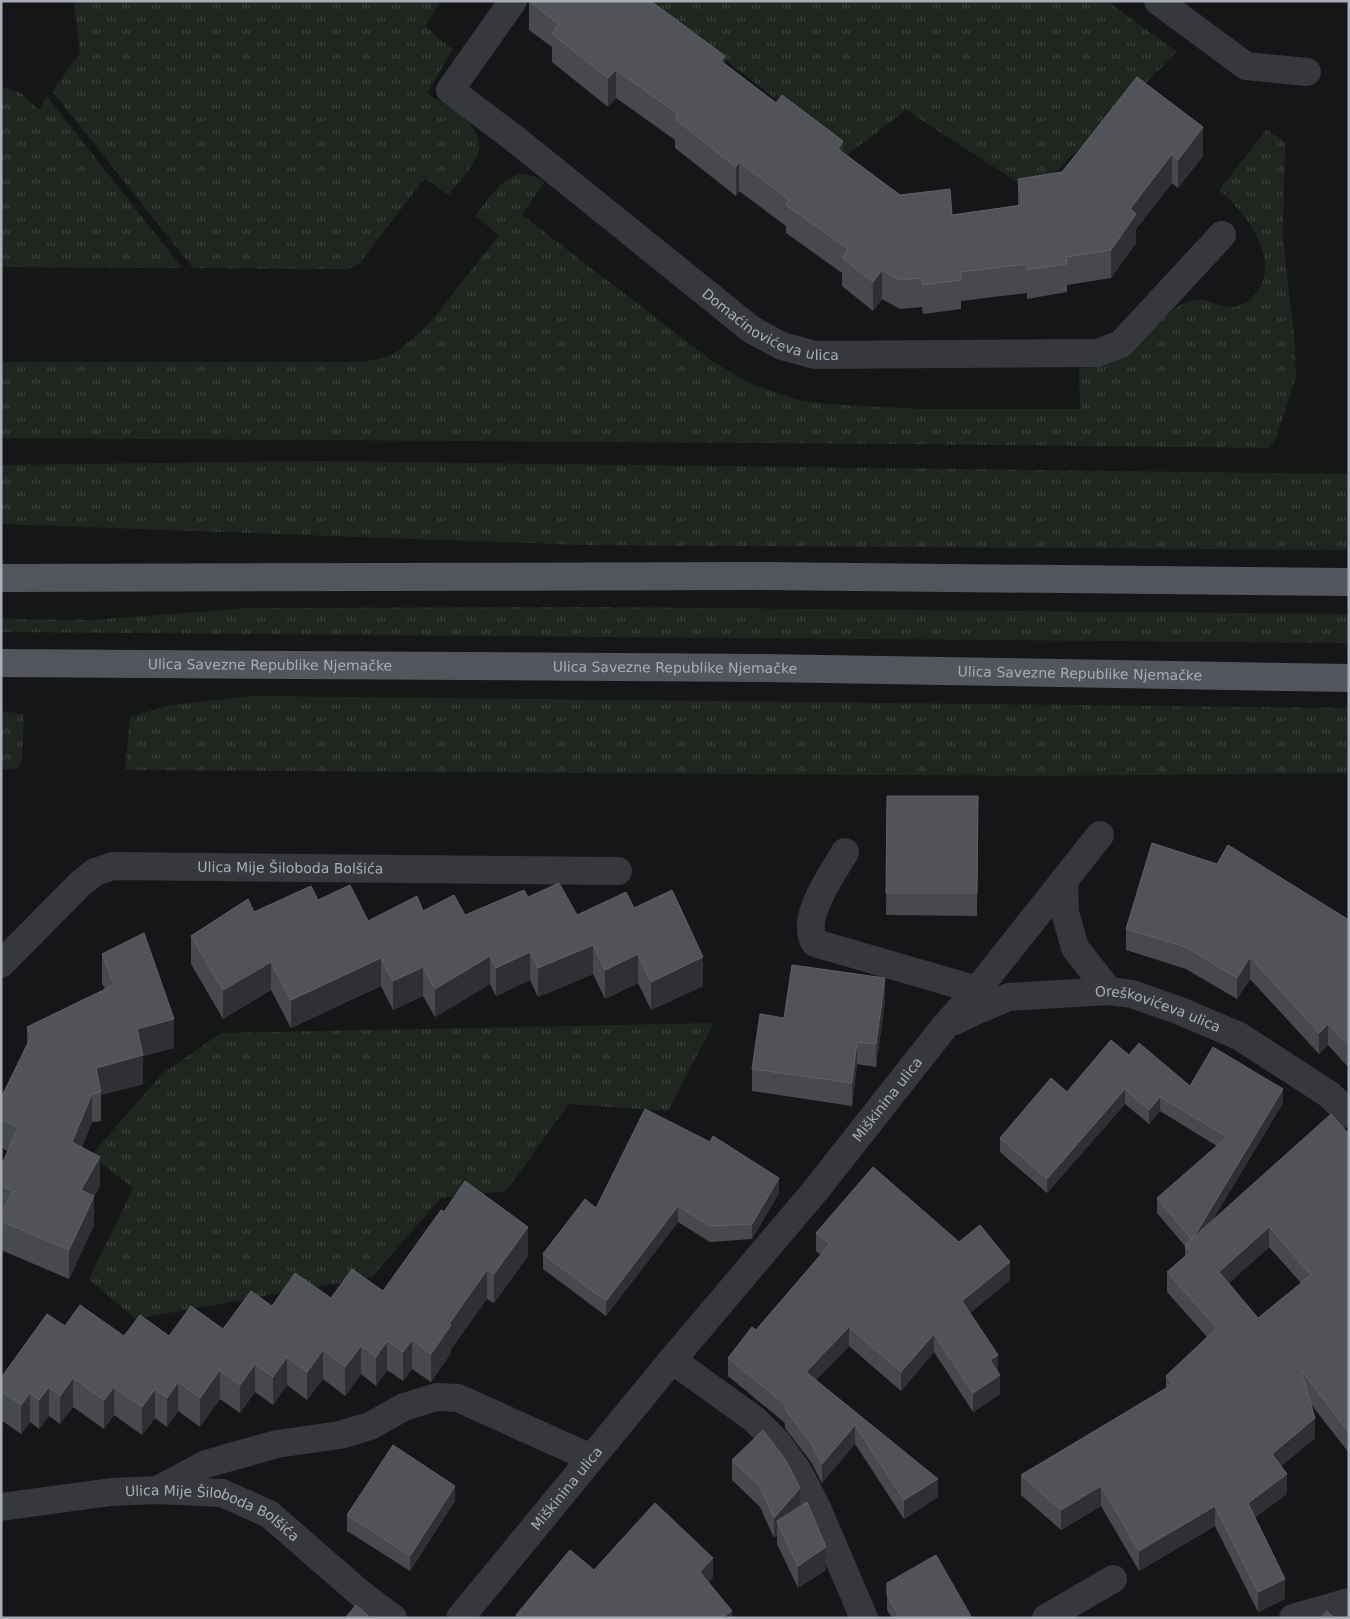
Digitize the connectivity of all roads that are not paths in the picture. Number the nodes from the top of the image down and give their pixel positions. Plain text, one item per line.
1 (513, 1) edge
2 (1158, 1) edge
3 (1307, 72) dead end
4 (1222, 235) dead end
5 (1, 578) edge
6 (1349, 582) edge
7 (1, 663) edge
8 (1349, 678) edge
9 (1100, 835) dead end
10 (845, 852) dead end
11 (618, 871) dead end
12 (1064, 881) junction
13 (1, 964) edge
14 (977, 990) junction
15 (1109, 991) junction
16 (945, 1026) junction
17 (1349, 1114) edge
18 (672, 1360) junction
19 (591, 1458) junction
20 (157, 1490) junction
21 (1, 1507) edge
22 (1113, 1579) dead end
23 (1349, 1602) edge
24 (393, 1618) edge
25 (460, 1618) edge
26 (864, 1618) edge
27 (1046, 1618) edge
28 (1293, 1618) edge

1 - 4 street, Domaćinovićeva ulica
2 - 3 street
5 - 6 main road
7 - 8 main road, Ulica Savezne Republike Njemačke
9 - 12 street, Miškinina ulica
10 - 14 street
11 - 13 street, Ulica Mije Šiloboda Bolšića
12 - 14 street, Miškinina ulica
12 - 15 street
14 - 16 street, Miškinina ulica
15 - 16 street, Oreškovićeva ulica
15 - 17 street, Oreškovićeva ulica
16 - 18 street, Miškinina ulica
18 - 19 street, Miškinina ulica
18 - 26 street
19 - 20 street
19 - 25 street, Miškinina ulica
20 - 21 street, Ulica Mije Šiloboda Bolšića
20 - 24 street, Ulica Mije Šiloboda Bolšića
22 - 27 street
23 - 28 street

